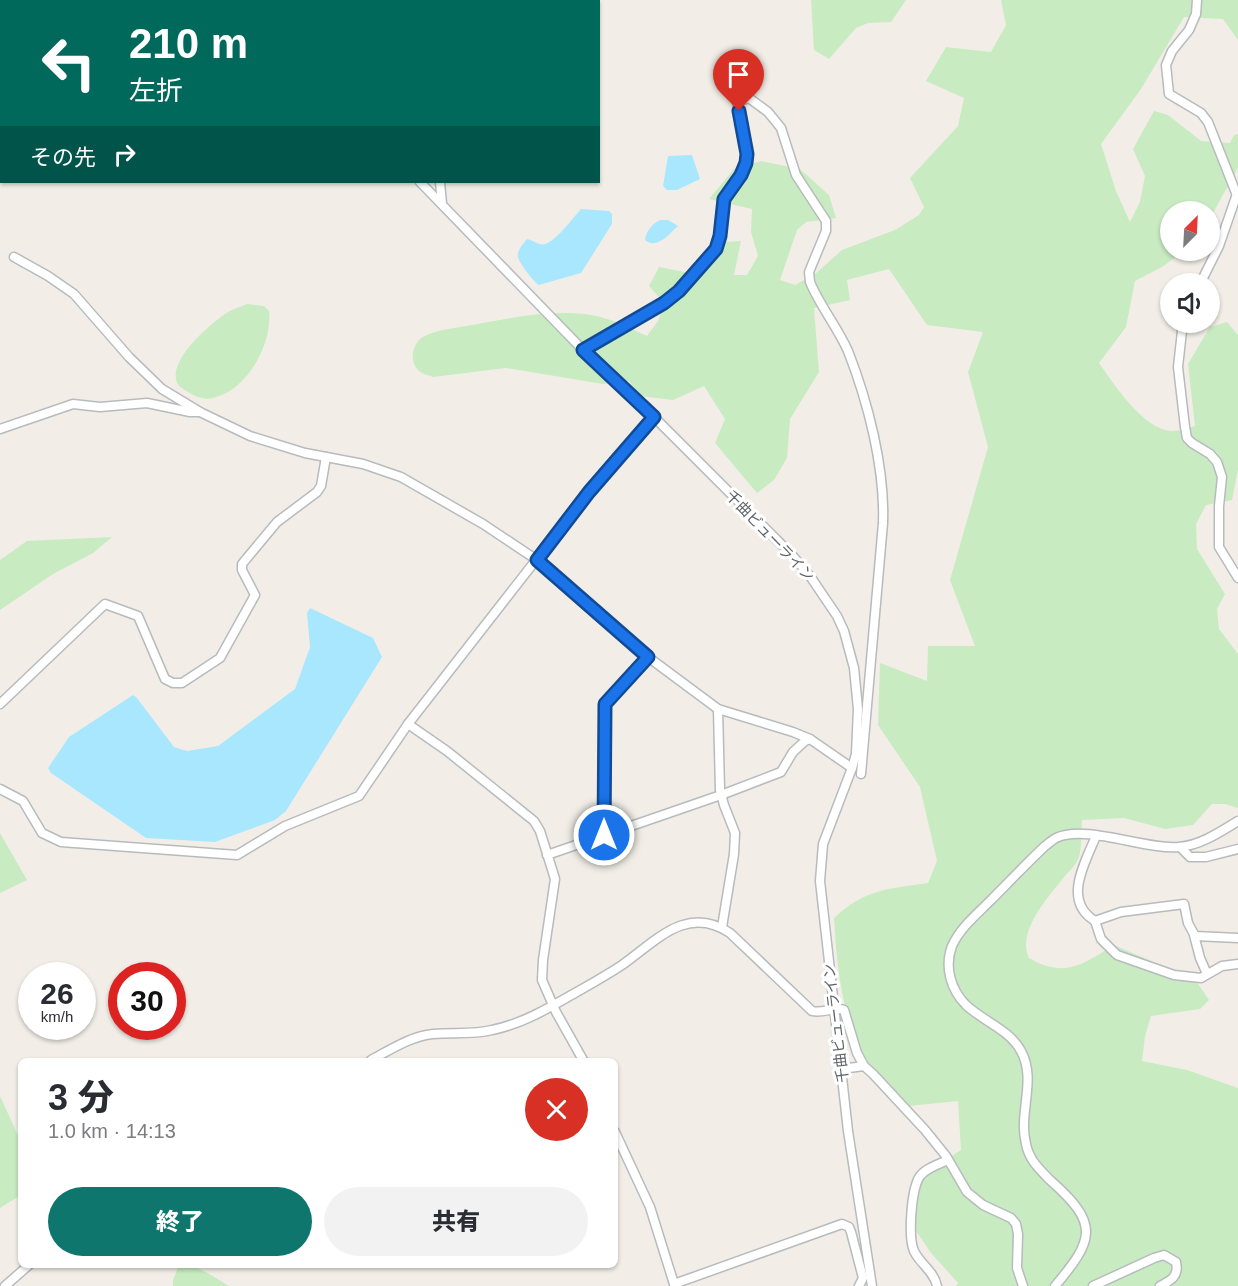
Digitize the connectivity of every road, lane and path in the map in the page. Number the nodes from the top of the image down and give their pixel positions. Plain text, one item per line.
1 (1197, 0) edge
2 (421, 183) edge
3 (440, 183) edge
4 (1237, 195) edge
5 (442, 204) junction
6 (14, 257) dead end
7 (1206, 273) edge
8 (1182, 333) edge
9 (583, 350) junction
10 (200, 412) junction
11 (654, 417) junction
12 (0, 429) edge
13 (326, 457) junction
14 (537, 560) junction
15 (1238, 578) edge
16 (648, 657) junction
17 (0, 704) edge
18 (718, 709) junction
19 (408, 724) junction
20 (810, 739) junction
21 (852, 768) junction
22 (861, 774) dead end
23 (0, 789) edge
24 (721, 795) junction
25 (1238, 821) edge
26 (604, 835) junction
27 (1096, 836) junction
28 (1180, 847) junction
29 (1238, 849) edge
30 (547, 855) junction
31 (1095, 921) junction
32 (722, 927) junction
33 (1194, 935) junction
34 (1238, 938) edge
35 (1238, 964) edge
36 (1207, 974) junction
37 (553, 1005) junction
38 (834, 1010) junction
39 (374, 1058) edge
40 (582, 1058) edge
41 (864, 1066) junction
42 (841, 1069) junction
43 (618, 1139) edge
44 (948, 1160) junction
45 (25, 1268) edge
46 (5, 1286) edge
47 (859, 1286) edge
48 (872, 1286) edge
49 (937, 1286) edge
50 (1023, 1286) edge
51 (1055, 1286) edge
52 (1093, 1286) edge
53 (1160, 1286) edge

1 - 4 street
2 - 5 street, 千曲ビューライン
3 - 5 street
4 - 7 street
5 - 9 street, 千曲ビューライン
6 - 10 street
8 - 15 street
9 - 11 street, 千曲ビューライン
9 - 22 street
10 - 12 street
10 - 13 street
11 - 14 street
11 - 21 street, 千曲ビューライン
13 - 14 street
13 - 17 street
14 - 16 street
14 - 19 street
16 - 18 street
16 - 26 street
18 - 20 street
18 - 24 street
19 - 23 street
19 - 30 street
20 - 21 street
20 - 24 street
21 - 38 street, 千曲ビューライン
24 - 26 street
24 - 32 street
25 - 28 street
26 - 30 street
27 - 28 street
27 - 31 street
27 - 51 street
28 - 29 street
30 - 37 street
31 - 33 street
31 - 36 street
32 - 37 street
32 - 38 street
33 - 34 street
33 - 36 street
35 - 36 street
37 - 39 street
37 - 40 street
38 - 41 street
38 - 42 street, 千曲ビューライン
41 - 42 street
41 - 44 street
42 - 48 street, 千曲ビューライン
43 - 47 street
44 - 49 street
44 - 50 street
45 - 46 street
52 - 53 street

